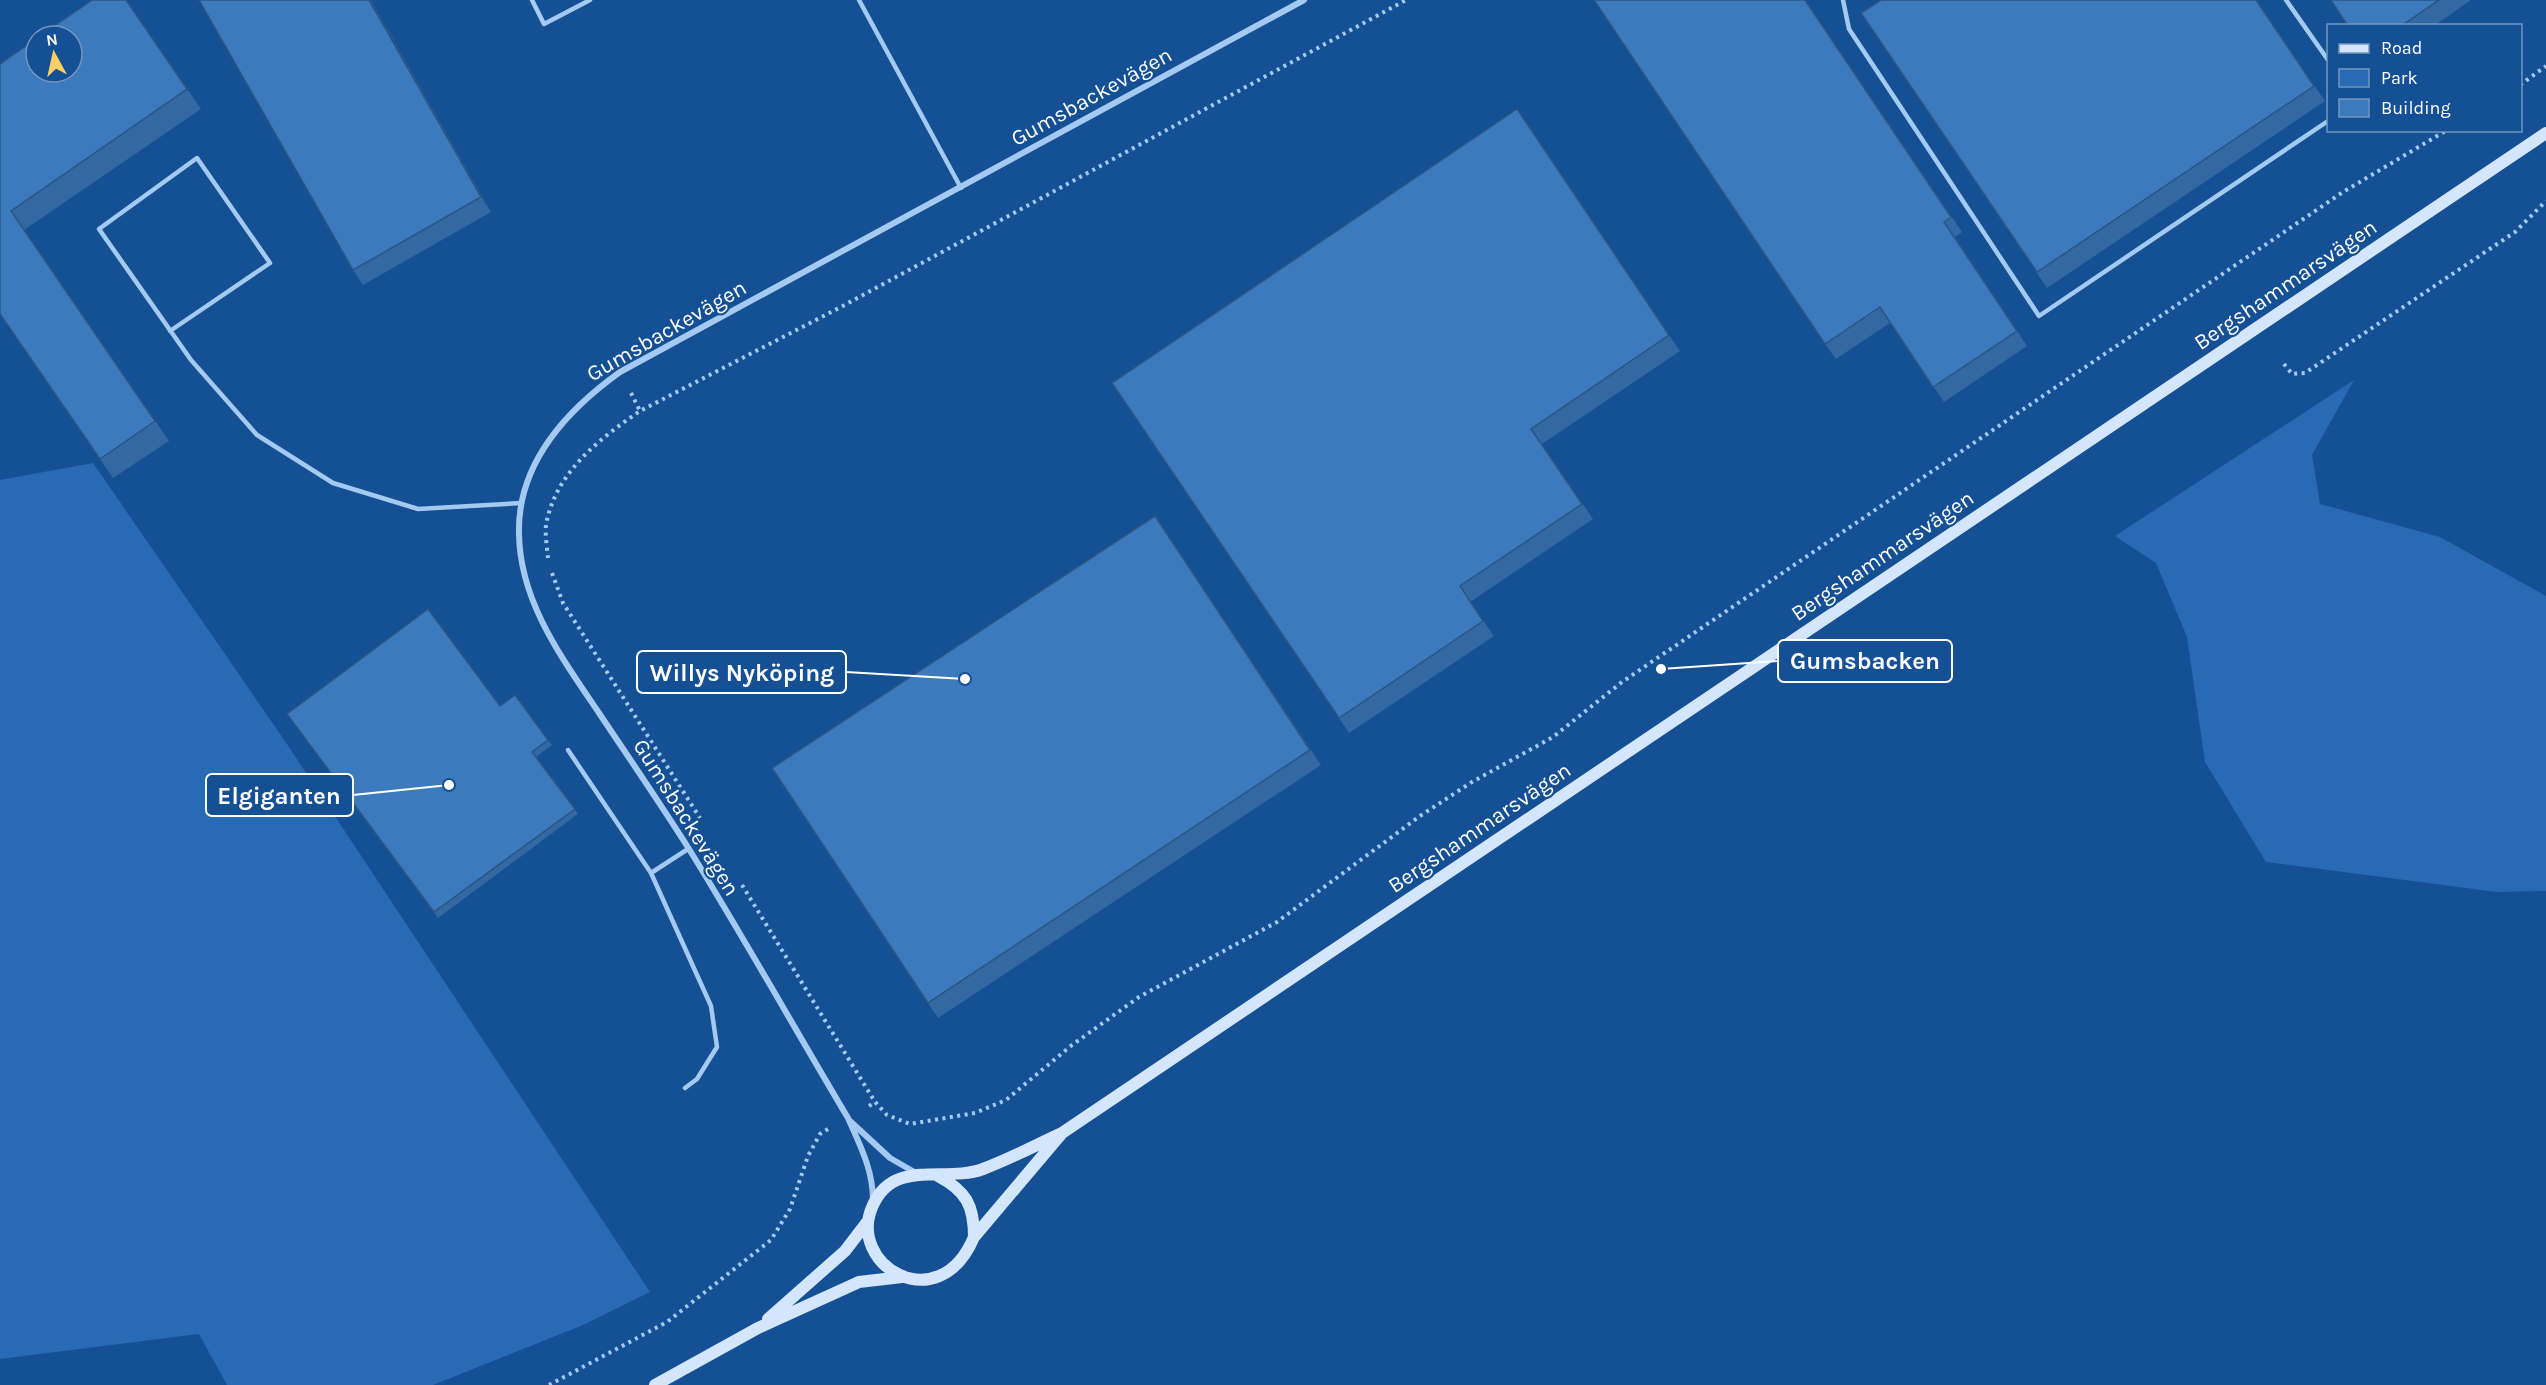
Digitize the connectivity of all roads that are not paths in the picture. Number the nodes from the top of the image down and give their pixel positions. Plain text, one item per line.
1 (532, 0) edge
2 (590, 0) edge
3 (859, 0) edge
4 (1304, 0) edge
5 (1843, 0) edge
6 (2286, 0) edge
7 (2327, 59) edge
8 (2327, 122) edge
9 (2546, 133) edge
10 (961, 188) junction
11 (170, 331) junction
12 (521, 503) junction
13 (568, 750) dead end
14 (688, 849) junction
15 (651, 873) junction
16 (685, 1088) dead end
17 (848, 1118) junction
18 (1062, 1133) junction
19 (916, 1173) junction
20 (937, 1176) junction
21 (873, 1205) junction
22 (868, 1221) junction
23 (974, 1237) junction
24 (903, 1277) junction
25 (758, 1328) junction
26 (655, 1385) edge

1 - 2 lane
3 - 10 lane
4 - 10 street, Gumsbackevägen
5 - 8 lane
6 - 7 lane
9 - 18 main road, Bergshammarsvägen
10 - 12 street, Gumsbackevägen
11 - 11 lane
11 - 12 lane
12 - 14 street, Gumsbackevägen
13 - 15 lane
14 - 15 lane
14 - 17 street, Gumsbackevägen
15 - 16 lane
17 - 19 street, Gumsbackevägen
17 - 21 street, Gumsbackevägen
18 - 20 main road
18 - 23 main road
19 - 20 main road
19 - 21 main road
20 - 23 main road
21 - 22 main road
22 - 24 main road
22 - 25 main road
23 - 24 main road
24 - 25 main road
25 - 26 main road

